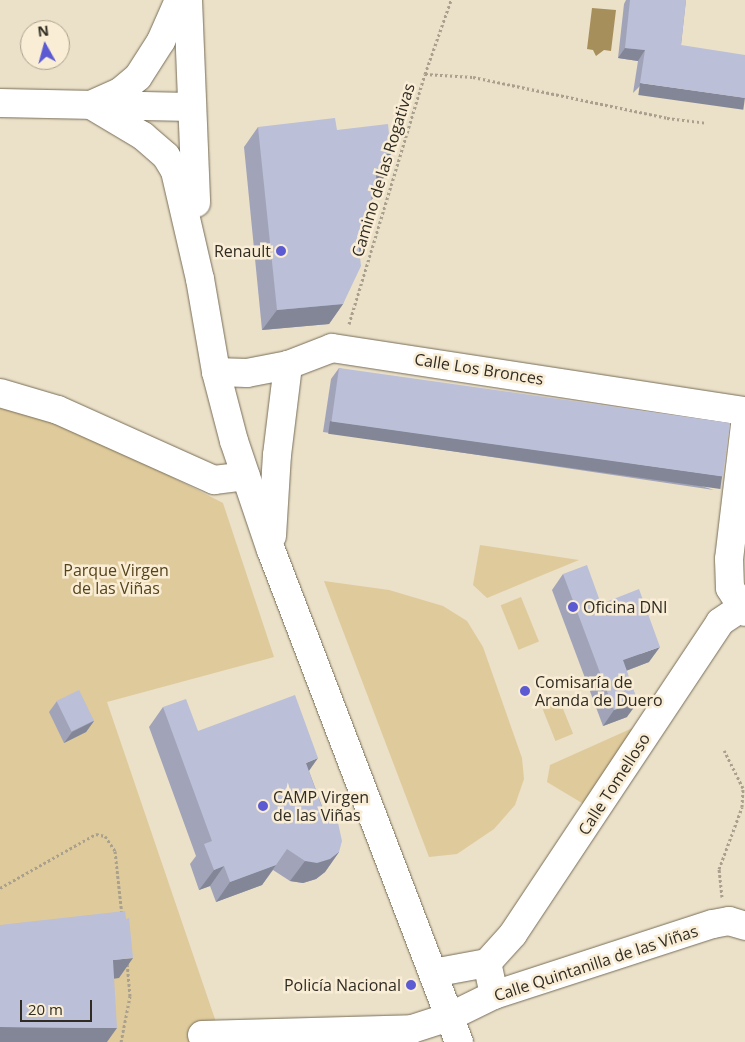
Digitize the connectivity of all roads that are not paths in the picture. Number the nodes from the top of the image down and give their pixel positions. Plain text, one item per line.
1 (179, 0) edge
2 (188, 0) edge
3 (0, 103) edge
4 (92, 105) junction
5 (191, 107) junction
6 (200, 279) junction
7 (288, 365) junction
8 (216, 372) junction
9 (0, 393) edge
10 (745, 411) edge
11 (745, 425) edge
12 (246, 476) junction
13 (272, 550) junction
14 (743, 610) edge
15 (737, 924) edge
16 (487, 963) junction
17 (433, 973) junction
18 (494, 995) junction
19 (454, 1030) edge
20 (202, 1035) dead end

1 - 4 street
2 - 5 street
3 - 4 street
4 - 5 street
4 - 6 street
5 - 6 street
6 - 8 street
7 - 8 street, Calle Los Bronces
7 - 10 street, Calle Los Bronces
7 - 13 street
8 - 12 street
9 - 12 street
11 - 14 street
12 - 13 street
13 - 17 street
14 - 16 street, Calle Tomelloso
15 - 18 street, Calle Quintanilla de las Viñas
16 - 17 street
16 - 18 street
17 - 19 street
18 - 19 street, Calle Quintanilla de las Viñas
19 - 20 street, Calle Quintanilla de las Viñas

